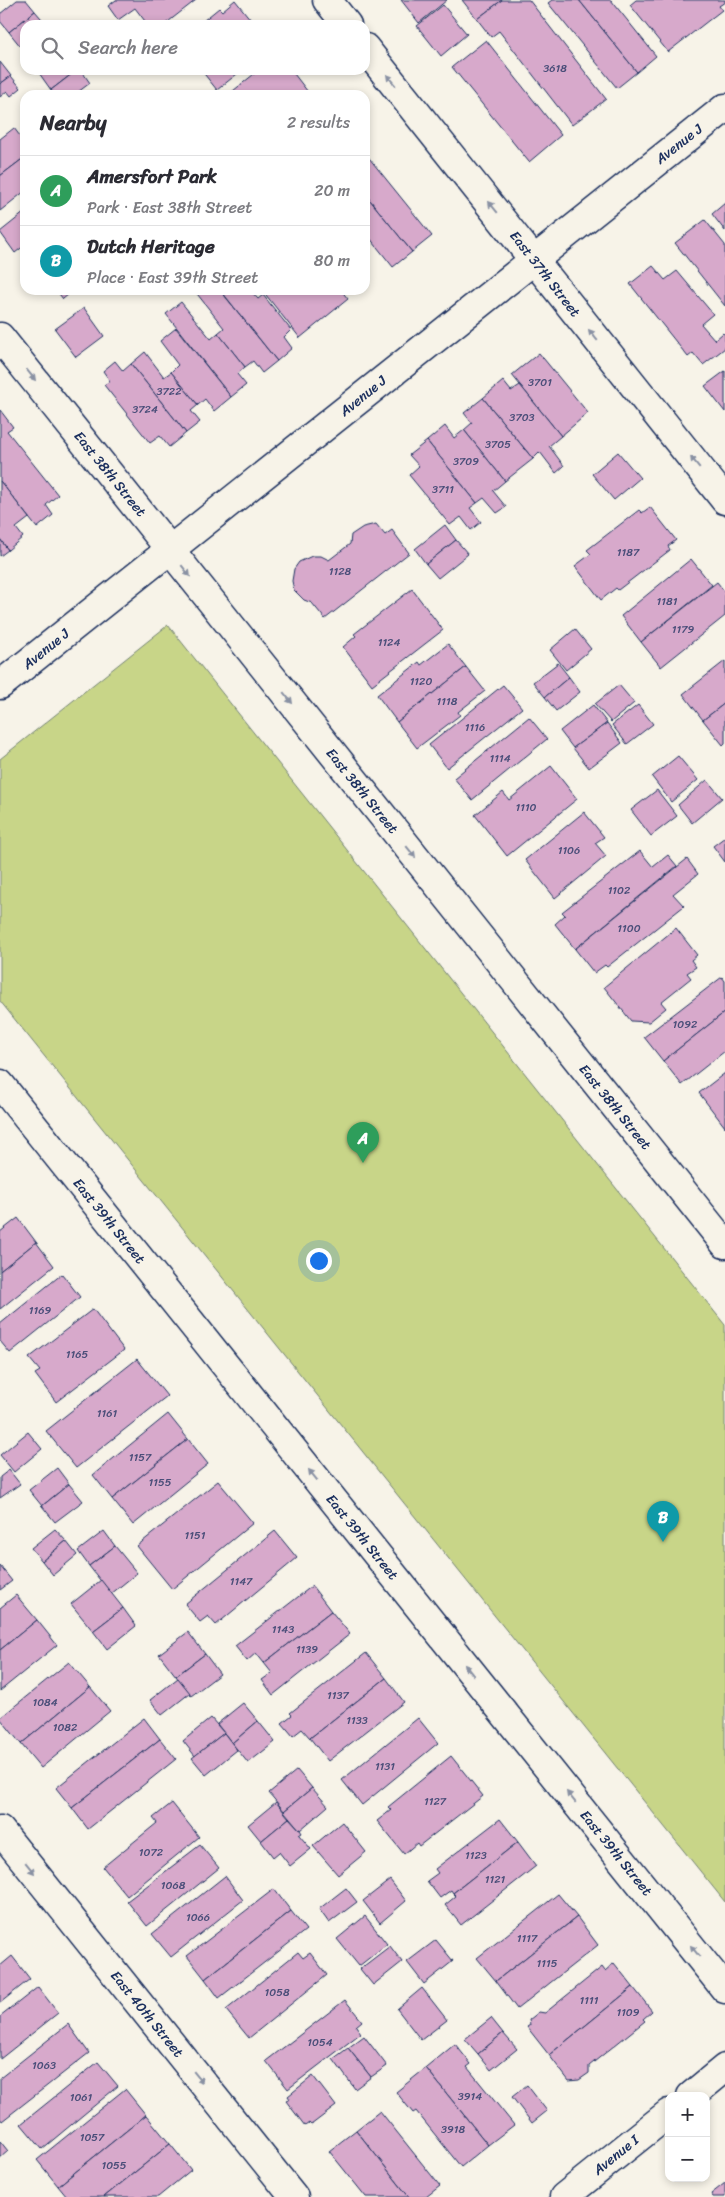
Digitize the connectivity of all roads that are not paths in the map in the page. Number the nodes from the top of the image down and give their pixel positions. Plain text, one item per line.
1 (327, 0) edge
2 (343, 20) edge
3 (370, 54) edge
4 (725, 108) edge
5 (534, 259) junction
6 (0, 337) edge
7 (725, 500) edge
8 (170, 550) junction
9 (0, 685) edge
10 (0, 1084) edge
11 (725, 1244) edge
12 (0, 1830) edge
13 (725, 1989) edge
14 (725, 2068) edge
15 (696, 2092) edge
16 (665, 2116) edge
17 (294, 2197) edge
18 (564, 2197) edge

1 - 2 street
5 -> 3 street, East 37th Street
4 - 5 street, Avenue J
7 -> 5 street, East 37th Street
5 - 8 street, Avenue J
6 -> 8 street, East 38th Street
8 - 9 street, Avenue J
8 -> 11 street, East 38th Street
13 -> 10 street, East 39th Street
12 -> 17 street, East 40th Street
14 - 15 street
16 - 18 street, Avenue I

